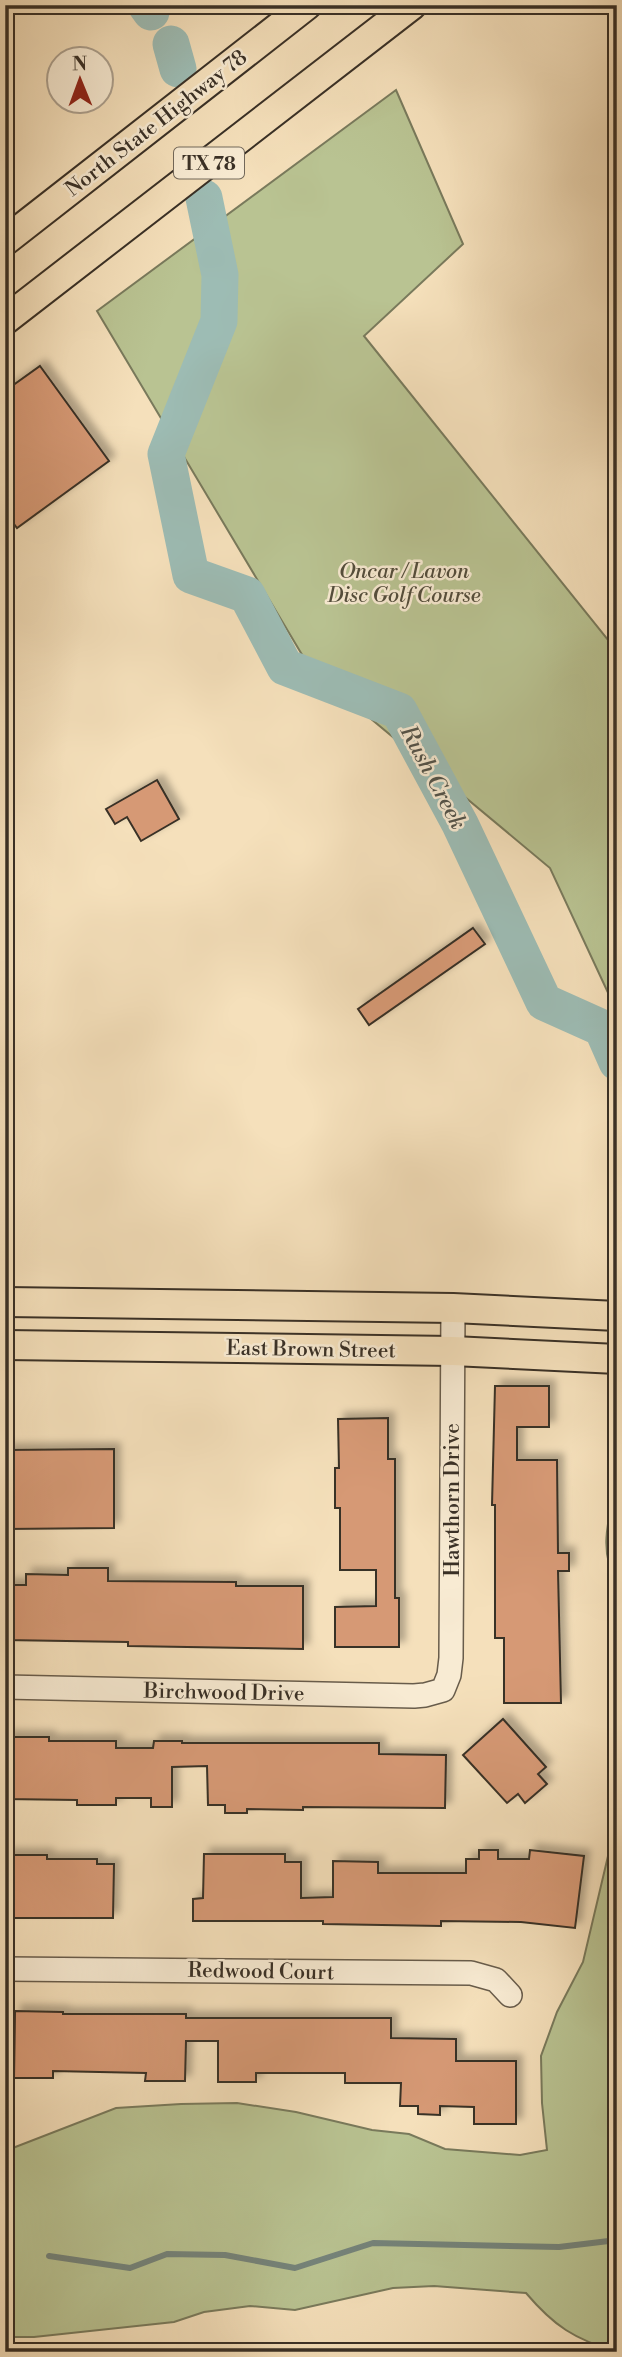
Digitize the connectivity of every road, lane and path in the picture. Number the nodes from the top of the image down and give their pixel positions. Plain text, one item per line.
1 (307, 5) edge
2 (412, 5) edge
3 (5, 241) edge
4 (5, 320) edge
5 (5, 1302) edge
6 (146, 1304) junction
7 (453, 1308) junction
8 (617, 1316) edge
9 (5, 1345) edge
10 (146, 1346) junction
11 (453, 1351) junction
12 (617, 1359) edge
13 (5, 1687) edge
14 (443, 1690) joint
15 (5, 1969) edge
16 (510, 1995) dead end

1 - 3 main road, North State Highway 78 / TX 78
2 - 4 main road, TX 78
5 - 6 main road, East Brown Street
6 - 7 main road, East Brown Street
6 - 10 main road
7 - 8 main road, East Brown Street
7 - 11 street, Hawthorn Drive
9 - 10 main road, East Brown Street
10 - 11 main road, East Brown Street
11 - 12 main road, East Brown Street
11 - 14 street, Hawthorn Drive
13 - 14 street, Birchwood Drive
15 - 16 street, Redwood Court

